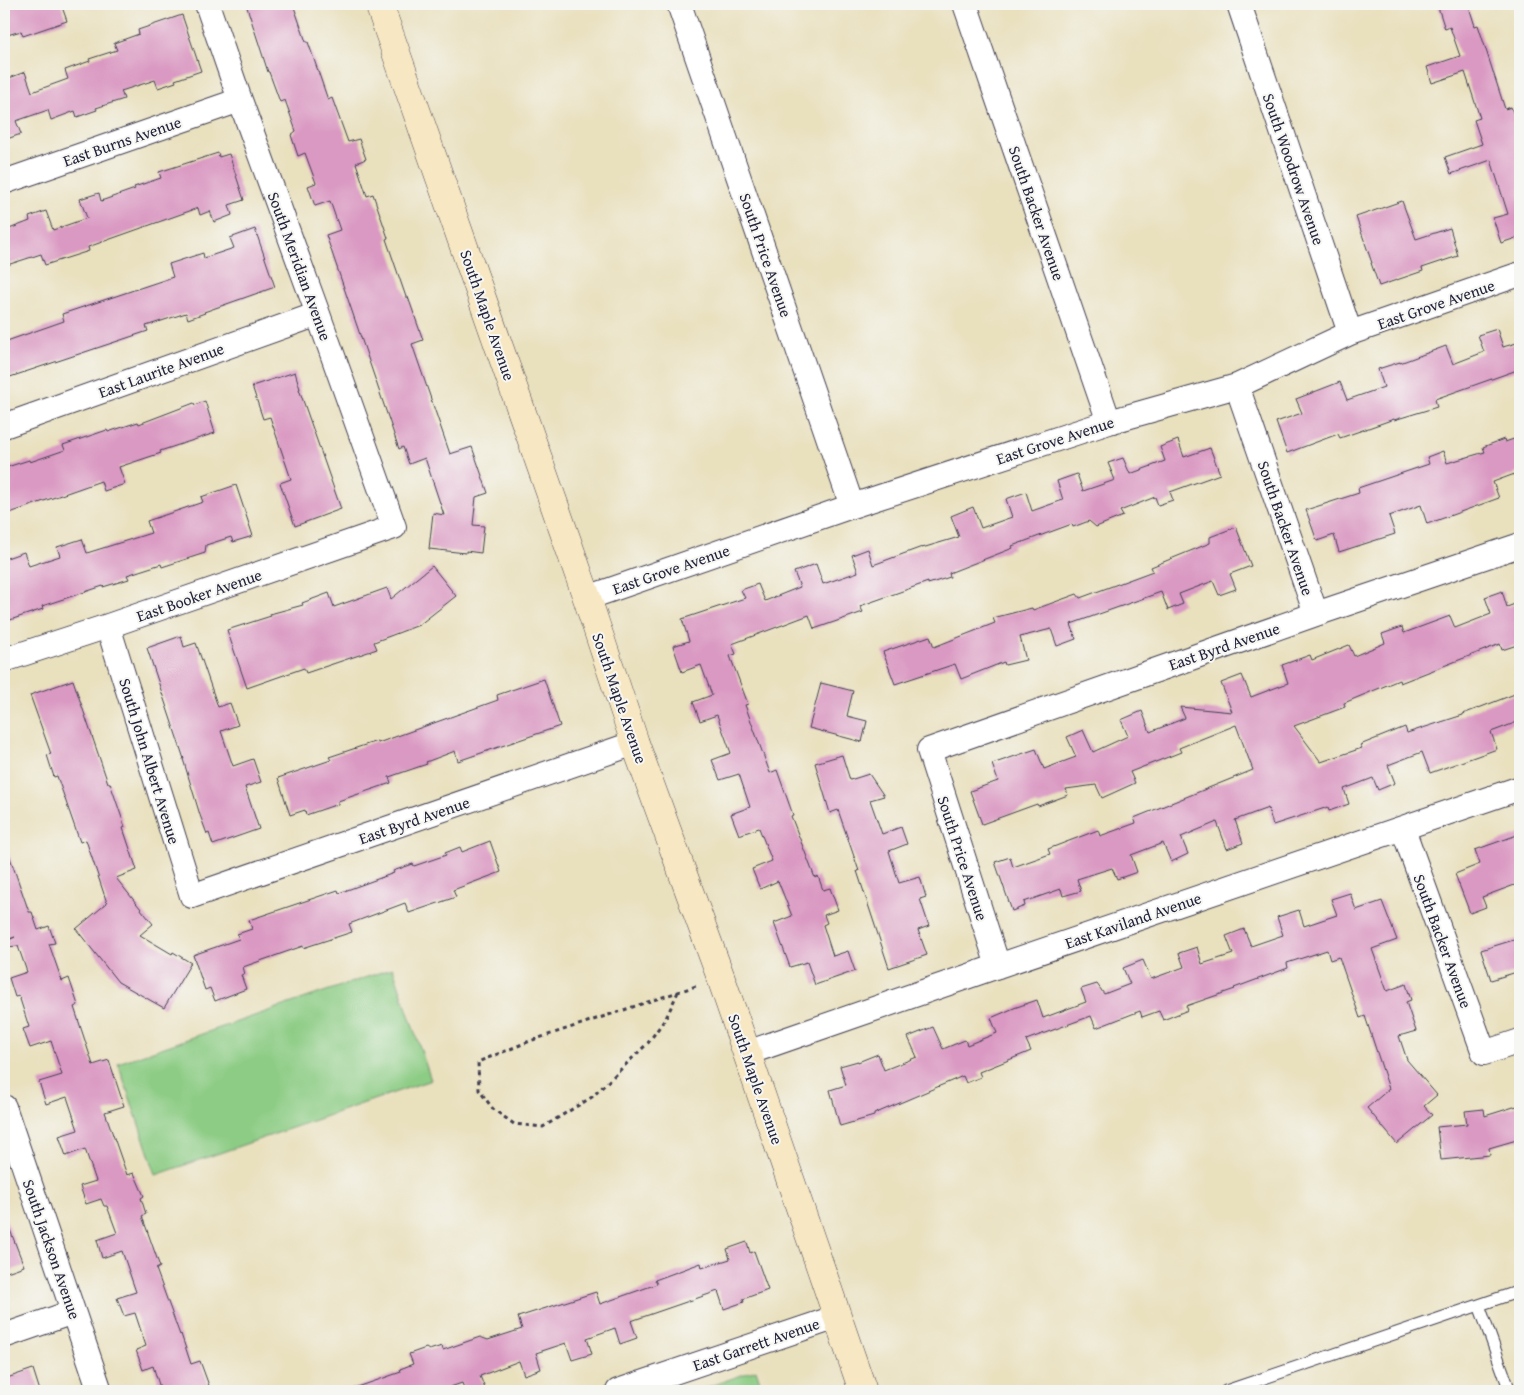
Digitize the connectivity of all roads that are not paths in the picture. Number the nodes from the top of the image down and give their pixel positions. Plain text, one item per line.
1 (207, 4) edge
2 (379, 4) edge
3 (679, 4) edge
4 (964, 4) edge
5 (1239, 4) edge
6 (240, 100) junction
7 (4, 182) edge
8 (1520, 274) edge
9 (318, 314) junction
10 (1350, 333) junction
11 (1237, 386) junction
12 (1109, 422) junction
13 (4, 426) edge
14 (852, 506) junction
15 (394, 527) joint
16 (1520, 545) edge
17 (587, 598) junction
18 (1316, 614) junction
19 (108, 626) junction
20 (4, 660) edge
21 (635, 743) junction
22 (929, 750) joint
23 (1520, 788) edge
24 (1403, 828) junction
25 (192, 896) joint
26 (998, 966) junction
27 (1520, 1041) edge
28 (747, 1053) junction
29 (4, 1107) edge
30 (1520, 1291) edge
31 (1479, 1305) junction
32 (73, 1312) junction
33 (837, 1316) junction
34 (4, 1336) edge
35 (100, 1391) edge
36 (618, 1391) edge
37 (863, 1391) edge
38 (1226, 1391) edge
39 (1510, 1391) edge

1 - 6 street, South Meridian Avenue
2 - 17 main road, South Maple Avenue
3 - 14 street, South Price Avenue
4 - 12 street, South Backer Avenue
5 - 10 street, South Woodrow Avenue
6 - 7 street, East Burns Avenue
6 - 9 street, South Meridian Avenue
8 - 10 street, East Grove Avenue
9 - 13 street, East Laurite Avenue
9 - 15 street, South Meridian Avenue
10 - 11 street, East Grove Avenue
11 - 12 street, East Grove Avenue
11 - 18 street, South Backer Avenue
12 - 14 street, East Grove Avenue
14 - 17 street, East Grove Avenue
15 - 19 street, East Booker Avenue
16 - 18 street, East Byrd Avenue
17 - 21 main road, South Maple Avenue
18 - 22 street, East Byrd Avenue
19 - 20 street, East Booker Avenue
19 - 25 street, South John Albert Avenue
21 - 25 street, East Byrd Avenue
21 - 28 main road, South Maple Avenue
22 - 26 street, South Price Avenue
23 - 24 street, East Kaviland Avenue
24 - 26 street, East Kaviland Avenue
24 - 27 street, South Backer Avenue
26 - 28 street, East Kaviland Avenue
28 - 33 main road, South Maple Avenue
29 - 32 street, South Jackson Avenue
30 - 31 lane
31 - 38 lane
31 - 39 lane
32 - 34 street
32 - 35 street, South Jackson Avenue
33 - 36 street, East Garrett Avenue
33 - 37 main road, South Maple Avenue

